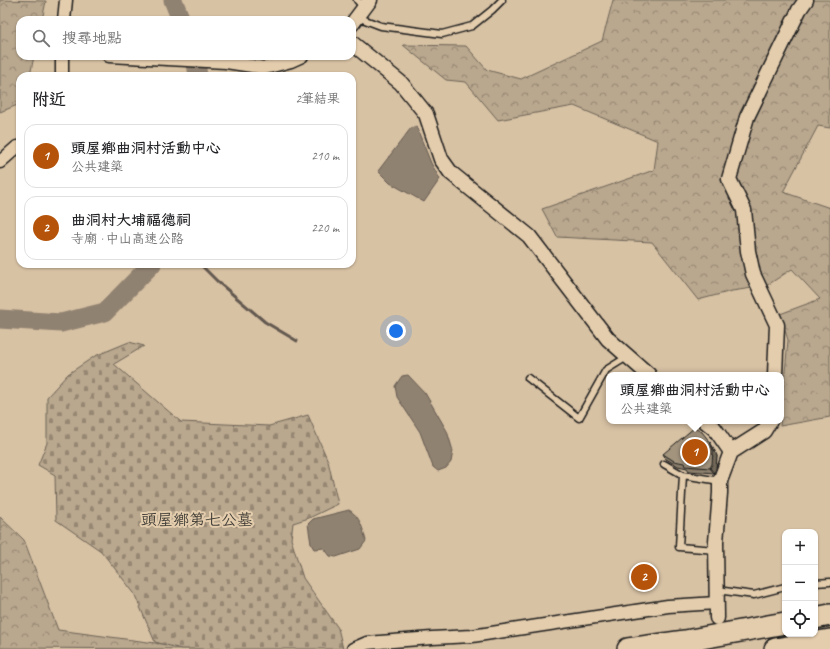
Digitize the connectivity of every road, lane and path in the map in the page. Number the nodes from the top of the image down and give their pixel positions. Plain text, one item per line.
1 (66, 0) edge
2 (502, 0) edge
3 (806, 0) edge
4 (361, 9) edge
5 (64, 16) edge
6 (356, 46) edge
7 (62, 60) edge
8 (183, 60) edge
9 (293, 60) edge
10 (62, 72) edge
11 (16, 148) edge
12 (0, 162) edge
13 (627, 357) junction
14 (645, 372) edge
15 (775, 372) edge
16 (528, 378) dead end
17 (709, 424) edge
18 (768, 424) edge
19 (731, 452) junction
20 (664, 464) edge
21 (683, 475) junction
22 (720, 481) junction
23 (716, 550) junction
24 (818, 582) edge
25 (830, 582) edge
26 (782, 588) edge
27 (717, 596) junction
28 (830, 615) edge
29 (818, 617) edge
30 (717, 618) dead end
31 (782, 624) edge
32 (830, 640) edge
33 (353, 649) edge
34 (628, 649) edge
35 (775, 649) edge

1 - 5 street
2 - 4 lane
3 - 15 street
6 - 13 street
7 - 10 street
8 - 9 street
11 - 12 street
13 - 14 street
13 - 16 lane
17 - 19 street
18 - 19 street
19 - 22 street
20 - 21 lane
21 - 22 lane
21 - 23 lane
22 - 23 street
23 - 27 street
24 - 25 lane
26 - 27 lane
27 - 30 street
27 - 33 street
28 - 29 highway
31 - 34 highway
32 - 35 highway

